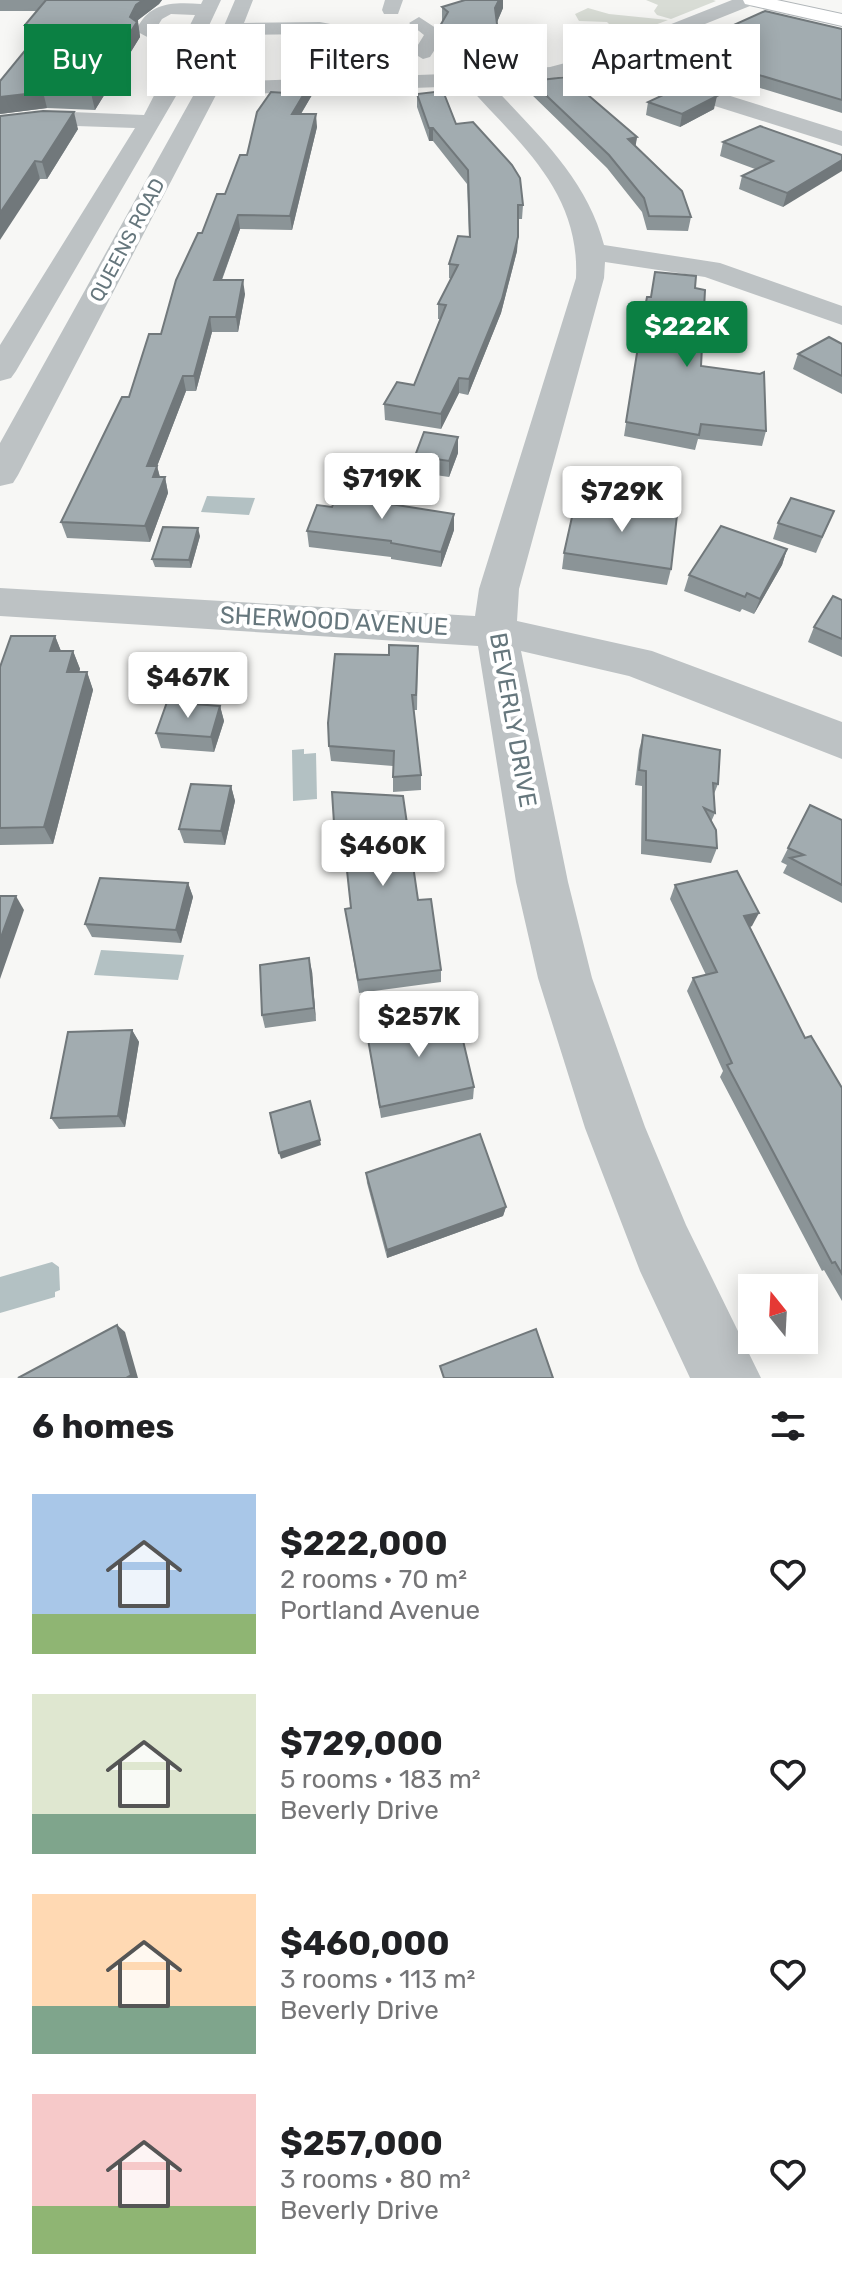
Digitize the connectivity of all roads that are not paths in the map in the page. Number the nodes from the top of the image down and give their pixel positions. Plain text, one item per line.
1 (750, 0) edge
2 (418, 1) edge
3 (283, 11) dead end
4 (239, 13) edge
5 (206, 14) edge
6 (842, 20) edge
7 (298, 24) edge
8 (689, 24) edge
9 (423, 53) dead end
10 (434, 81) edge
11 (265, 87) edge
12 (166, 96) edge
13 (204, 96) edge
14 (489, 96) edge
15 (706, 96) edge
16 (151, 122) junction
17 (0, 123) edge
18 (842, 139) edge
19 (592, 252) junction
20 (70, 255) junction
21 (117, 257) junction
22 (842, 316) edge
23 (0, 371) edge
24 (0, 475) edge
25 (0, 602) edge
26 (497, 632) junction
27 (842, 741) edge
28 (726, 1378) edge

1 - 6 main road
1 - 8 street
2 - 9 street
3 - 4 street
4 - 5 street
4 - 7 street
10 - 11 street
12 - 16 street, QUEENS ROAD
13 - 21 street, QUEENS ROAD
14 - 19 street, BEVERLY DRIVE
15 - 18 street
16 - 17 street
16 - 20 street, QUEENS ROAD
19 - 22 street
19 - 26 street, BEVERLY DRIVE
20 - 21 street
20 - 23 street, QUEENS ROAD
21 - 24 street, QUEENS ROAD
25 - 26 street, SHERWOOD AVENUE
26 - 27 street, SHERWOOD AVENUE
26 - 28 street, BEVERLY DRIVE

